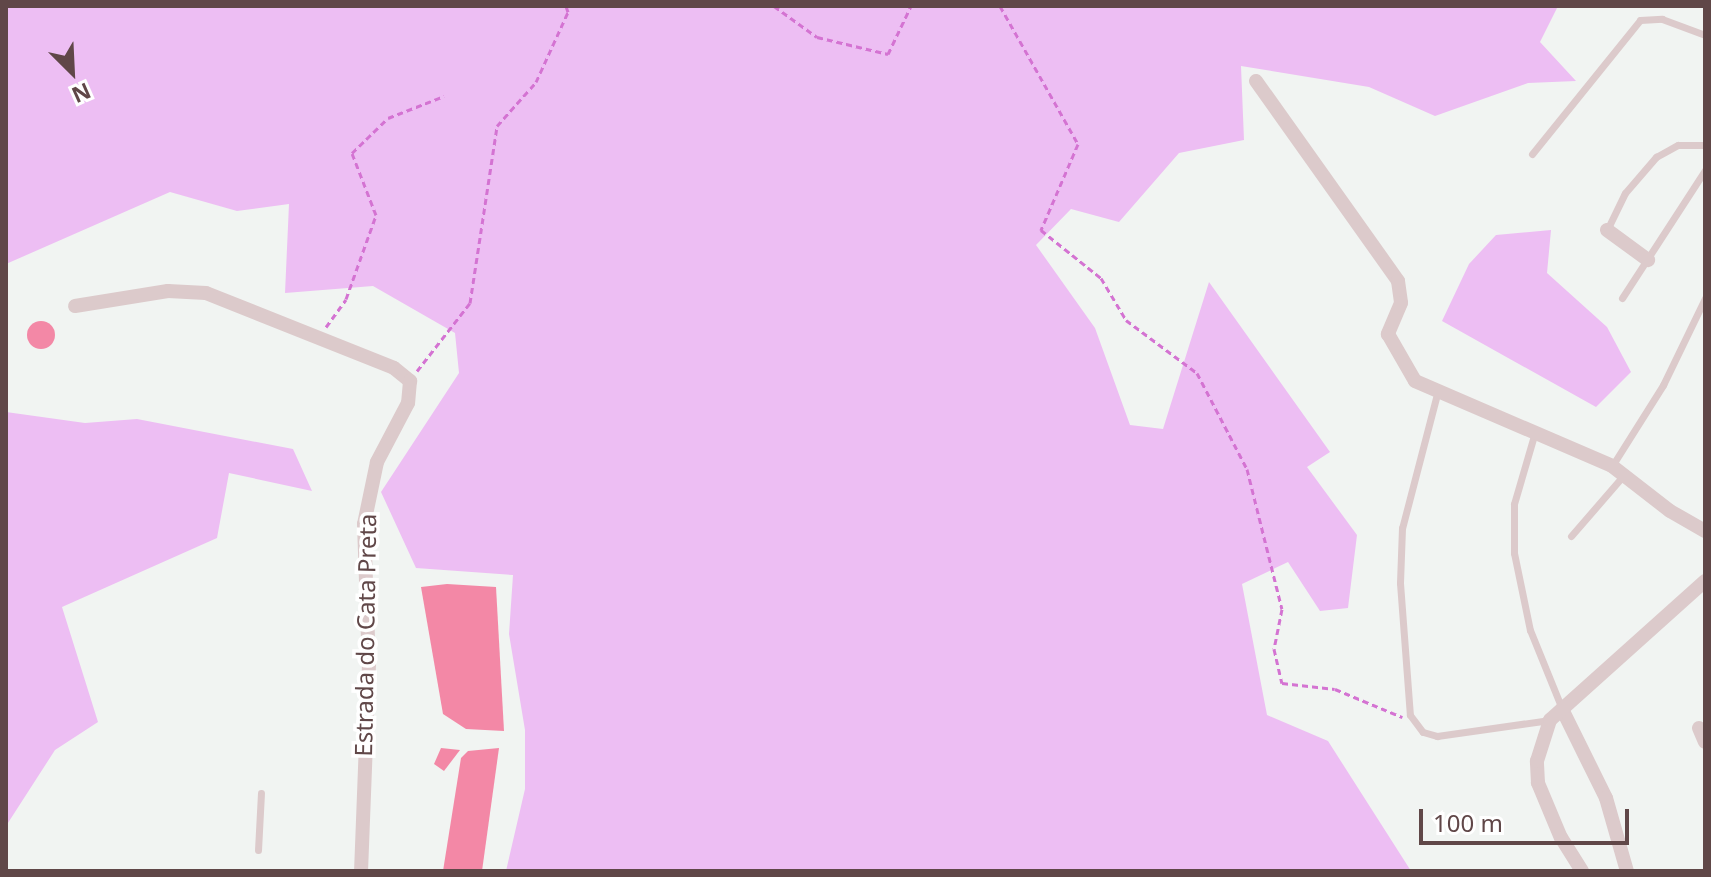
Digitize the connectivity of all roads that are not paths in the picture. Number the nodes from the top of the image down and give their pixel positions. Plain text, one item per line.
1 (1705, 35) edge
2 (1256, 81) dead end
3 (1705, 145) edge
4 (1532, 154) dead end
5 (1705, 170) edge
6 (1607, 230) joint
7 (1648, 260) junction
8 (1622, 298) dead end
9 (1705, 298) edge
10 (75, 306) dead end
11 (1437, 394) junction
12 (1535, 432) junction
13 (1617, 471) junction
14 (1705, 531) edge
15 (1571, 536) dead end
16 (1705, 581) edge
17 (1562, 709) junction
18 (1550, 720) junction
19 (261, 793) dead end
20 (258, 850) dead end
21 (361, 871) edge
22 (1582, 871) edge
23 (1627, 871) edge

1 - 4 lane
2 - 11 street
3 - 6 lane
5 - 7 lane
6 - 7 street
7 - 8 lane
9 - 13 lane
10 - 21 street, Estrada do Cata Preta
11 - 12 street
11 - 18 lane
12 - 13 street
12 - 17 lane
13 - 14 street
13 - 15 lane
16 - 17 street
17 - 18 street
17 - 23 street
18 - 22 street
19 - 20 lane

